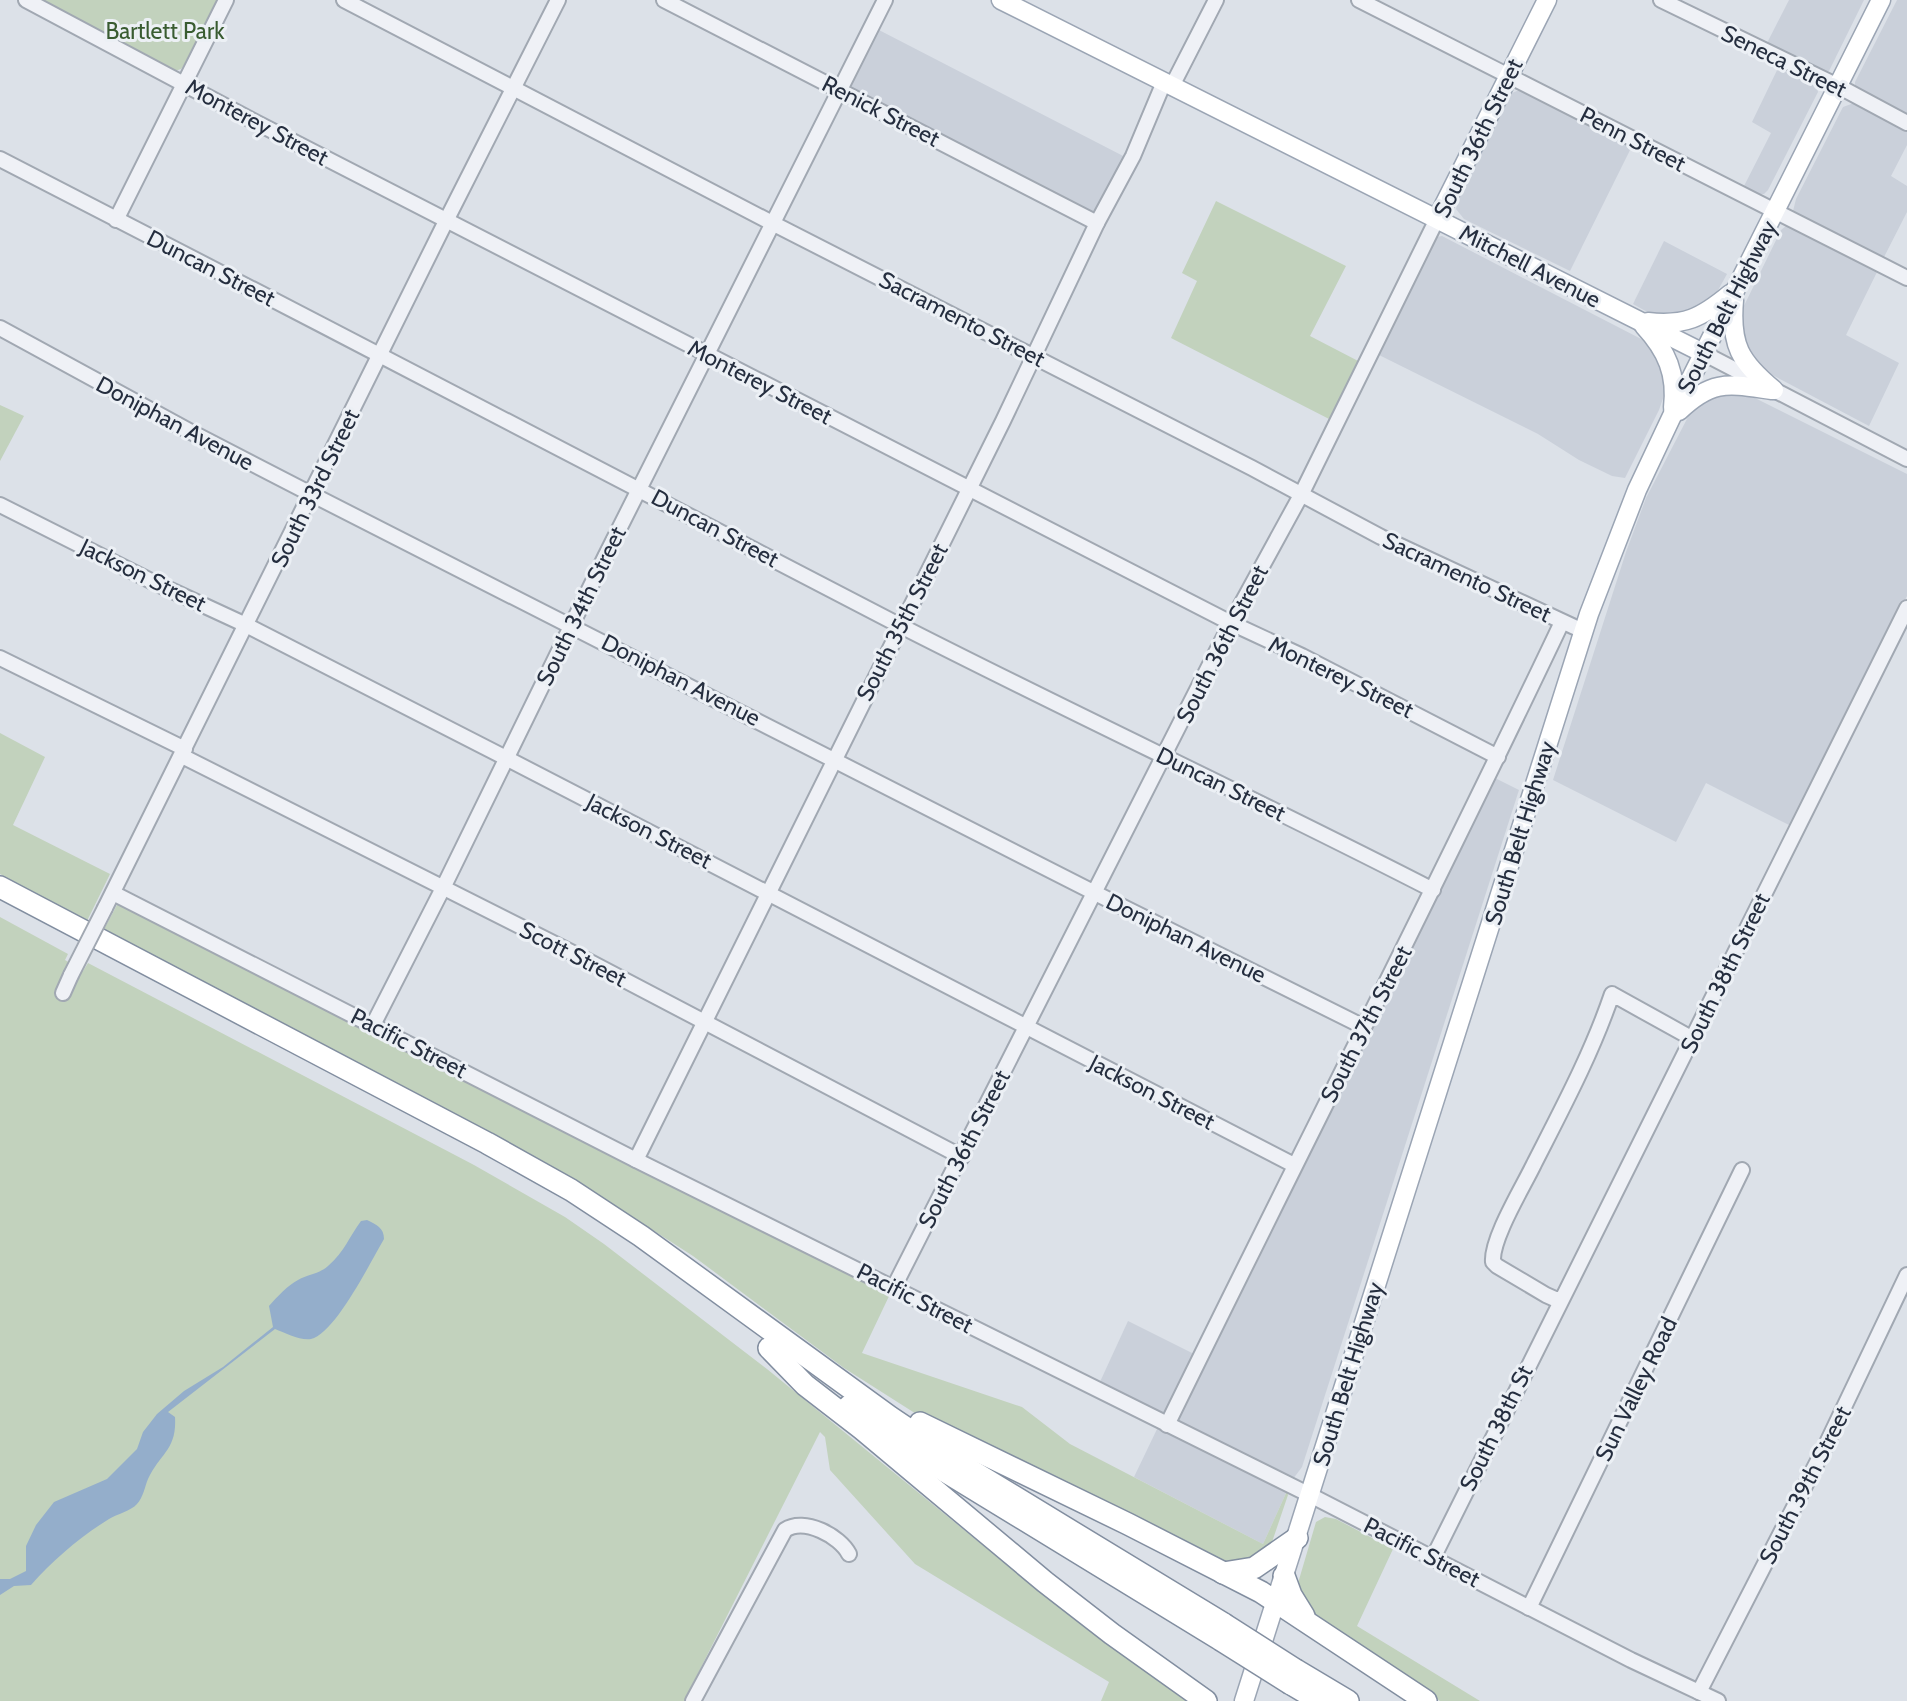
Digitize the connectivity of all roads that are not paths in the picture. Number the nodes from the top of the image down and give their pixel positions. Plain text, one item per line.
1 (26, 0) edge
2 (226, 0) edge
3 (344, 0) edge
4 (558, 0) edge
5 (664, 0) edge
6 (885, 0) edge
7 (1001, 0) edge
8 (1216, 0) edge
9 (1359, 0) edge
10 (1547, 0) edge
11 (1661, 0) edge
12 (1881, 0) edge
13 (1509, 76) junction
14 (184, 84) junction
15 (1168, 84) junction
16 (1838, 86) junction
17 (514, 88) junction
18 (840, 91) junction
19 (1907, 123) edge
20 (0, 159) edge
21 (1774, 212) junction
22 (1437, 219) junction
23 (116, 220) junction
24 (446, 221) junction
25 (1097, 223) junction
26 (774, 224) junction
27 (1907, 278) edge
28 (1735, 290) junction
29 (1638, 320) junction
30 (0, 328) edge
31 (1703, 353) junction
32 (380, 355) junction
33 (707, 355) junction
34 (1034, 356) junction
35 (1774, 390) junction
36 (1671, 418) junction
37 (1907, 459) edge
38 (969, 488) junction
39 (639, 489) junction
40 (311, 494) junction
41 (1301, 495) junction
42 (0, 505) edge
43 (1907, 608) edge
44 (1562, 622) junction
45 (1231, 623) junction
46 (246, 625) junction
47 (572, 625) junction
48 (900, 625) junction
49 (1583, 631) junction
50 (0, 658) edge
51 (184, 753) junction
52 (1164, 757) junction
53 (1498, 757) junction
54 (506, 758) junction
55 (834, 758) junction
56 (0, 887) edge
57 (443, 888) junction
58 (1433, 890) junction
59 (113, 893) junction
60 (768, 893) junction
61 (1096, 893) junction
62 (0, 903) edge
63 (63, 993) dead end
64 (703, 1023) junction
65 (373, 1025) junction
66 (1027, 1026) junction
67 (1364, 1027) junction
68 (1693, 1039) junction
69 (962, 1157) junction
70 (636, 1160) junction
71 (1294, 1165) junction
72 (1742, 1170) dead end
73 (1907, 1275) edge
74 (894, 1287) junction
75 (1561, 1298) junction
76 (769, 1348) junction
77 (820, 1367) junction
78 (1167, 1425) junction
79 (1310, 1495) junction
80 (1297, 1538) junction
81 (849, 1554) dead end
82 (1433, 1558) junction
83 (1223, 1573) junction
84 (1284, 1576) junction
85 (1276, 1602) junction
86 (1529, 1608) junction
87 (1310, 1623) junction
88 (1222, 1632) junction
89 (1294, 1677) junction
90 (1699, 1692) junction
91 (1201, 1699) edge
92 (693, 1701) edge
93 (1244, 1701) edge
94 (1320, 1701) edge
95 (1348, 1701) edge
96 (1426, 1701) edge
97 (1718, 1701) edge

1 - 14 street, Monterey Street
2 - 14 street
3 - 17 street, Sacramento Street
4 - 17 street, South 33rd Street
5 - 18 street, Renick Street
6 - 18 street, South 34th Street
7 - 15 main road, Mitchell Avenue
8 - 15 street, South 35th Street
9 - 13 street, Penn Street
10 - 13 main road, South 36th Street
11 - 16 street, Seneca Street
12 - 16 main road, South Belt Highway
13 - 21 street, Penn Street
13 - 22 main road, South 36th Street
14 - 23 street
14 - 24 street, Monterey Street
15 - 22 main road, Mitchell Avenue
15 - 25 street, South 35th Street
16 - 19 street, Seneca Street
16 - 21 main road, South Belt Highway
17 - 24 street, South 33rd Street
17 - 26 street, Sacramento Street
18 - 25 street, Renick Street
18 - 26 street, South 34th Street
20 - 23 street, Duncan Street
21 - 27 street, Penn Street
21 - 28 main road, South Belt Highway
22 - 29 main road, Mitchell Avenue
22 - 41 street, South 36th Street
23 - 32 street, Duncan Street
24 - 32 street, South 33rd Street
24 - 33 street, Monterey Street
25 - 34 street, South 35th Street
26 - 33 street, South 34th Street
26 - 34 street, Sacramento Street
28 - 29 main road
28 - 31 main road, South Belt Highway
28 - 35 main road
29 - 31 main road, Mitchell Avenue
29 - 36 main road
30 - 40 street, Doniphan Avenue
31 - 35 street, Mitchell Avenue
31 - 36 main road, South Belt Highway
32 - 39 street, Duncan Street
32 - 40 street, South 33rd Street
33 - 38 street, Monterey Street
33 - 39 street, South 34th Street
34 - 38 street, South 35th Street
34 - 41 street, Sacramento Street
35 - 36 main road
35 - 37 street, Mitchell Avenue
36 - 49 main road, South Belt Highway
38 - 45 street, Monterey Street
38 - 48 street, South 35th Street
39 - 47 street, South 34th Street
39 - 48 street, Duncan Street
40 - 46 street, South 33rd Street
40 - 47 street, Doniphan Avenue
41 - 44 street, Sacramento Street
41 - 45 street, South 36th Street
42 - 46 street, Jackson Street
43 - 68 street, South 38th Street
44 - 49 street, Sacramento Street
44 - 53 street, South 37th Street
45 - 52 street, South 36th Street
45 - 53 street, Monterey Street
46 - 51 street, South 33rd Street
46 - 54 street, Jackson Street
47 - 54 street, South 34th Street
47 - 55 street, Doniphan Avenue
48 - 52 street, Duncan Street
48 - 55 street, South 35th Street
49 - 79 main road, South Belt Highway
50 - 51 street, Scott Street
51 - 57 street, Scott Street
51 - 59 street, South 33rd Street
52 - 58 street, Duncan Street
52 - 61 street, South 36th Street
53 - 58 street, South 37th Street
54 - 57 street, South 34th Street
54 - 60 street, Jackson Street
55 - 60 street, South 35th Street
55 - 61 street, Doniphan Avenue
56 - 77 highway
57 - 64 street, Scott Street
57 - 65 street, South 34th Street
58 - 67 street, South 37th Street
59 - 63 street, South 33rd Street, bridge
59 - 65 street, Pacific Street
60 - 64 street, South 35th Street
60 - 66 street, Jackson Street
61 - 66 street, South 36th Street
61 - 67 street, Doniphan Avenue
62 - 76 highway
64 - 69 street, Scott Street
64 - 70 street, South 35th Street
65 - 70 street, Pacific Street
66 - 69 street, South 36th Street
66 - 71 street, Jackson Street
67 - 71 street, South 37th Street
68 - 75 street, South 38th Street
68 - 75 street
69 - 74 street, South 36th Street
70 - 74 street, Pacific Street
71 - 78 street, South 37th Street
72 - 86 street, Sun Valley Road
73 - 90 street, South 39th Street
74 - 78 street, Pacific Street
75 - 82 street, South 38th St
76 - 88 highway
76 - 91 highway
77 - 83 highway
77 - 88 highway
78 - 79 street, Pacific Street
79 - 80 main road, South Belt Highway
79 - 82 street, Pacific Street
80 - 83 highway
80 - 84 main road, South Belt Highway
81 - 92 street
82 - 86 street, Pacific Street
83 - 85 highway
84 - 85 main road, South Belt Highway
84 - 87 highway
85 - 87 highway
85 - 93 main road, South Belt Highway
86 - 90 street, Pacific Street
87 - 96 highway
88 - 89 highway, bridge
89 - 94 highway
89 - 95 highway
90 - 97 street, Pacific Street

